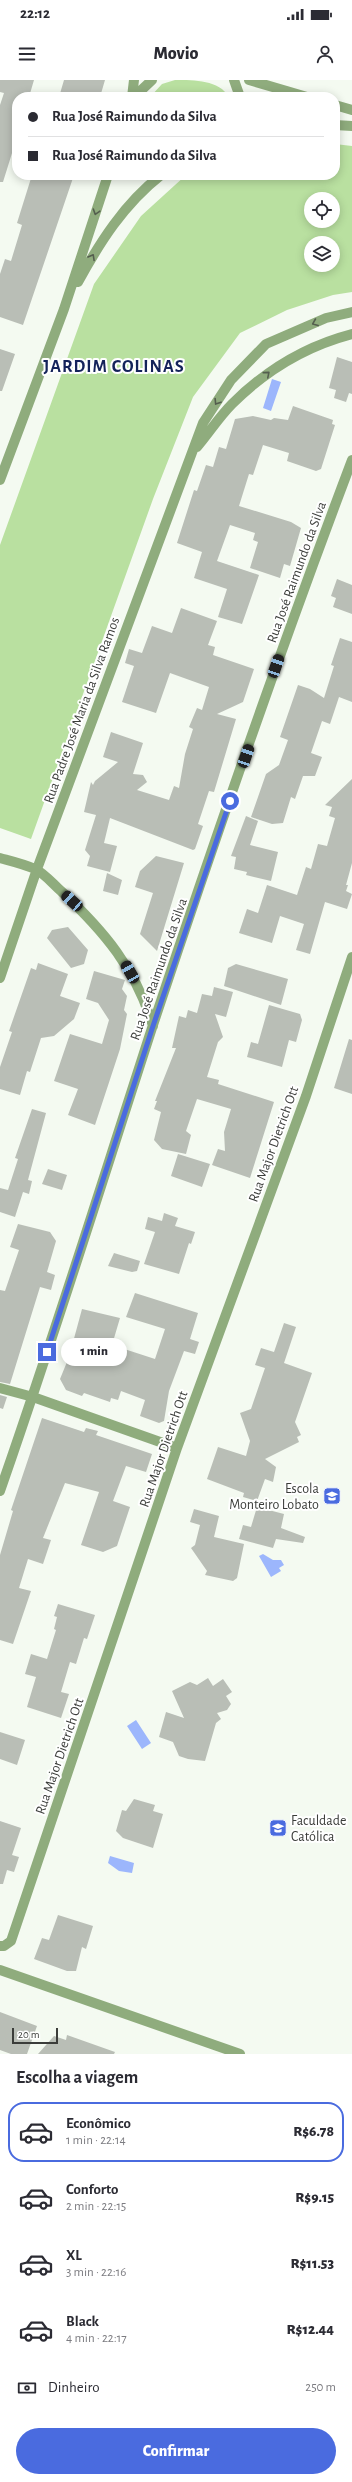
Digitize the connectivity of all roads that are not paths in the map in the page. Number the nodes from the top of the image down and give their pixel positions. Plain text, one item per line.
1 (134, 80) edge
2 (152, 80) edge
3 (234, 80) edge
4 (249, 80) edge
5 (133, 92) edge
6 (139, 92) edge
7 (238, 92) edge
8 (290, 92) edge
9 (340, 106) edge
10 (352, 110) edge
11 (340, 125) edge
12 (352, 126) edge
13 (106, 180) edge
14 (155, 180) edge
15 (66, 303) junction
16 (352, 312) edge
17 (352, 334) edge
18 (192, 454) junction
19 (352, 460) edge
20 (0, 480) edge
21 (0, 858) edge
22 (37, 869) junction
23 (352, 957) edge
24 (0, 978) edge
25 (153, 1026) junction
26 (0, 1388) edge
27 (33, 1397) junction
28 (177, 1448) junction
29 (0, 1491) edge
30 (0, 1946) edge
31 (0, 1970) edge
32 (240, 2054) edge

1 - 5 street
2 - 6 street
3 - 7 street
4 - 8 street
9 - 10 street
11 - 12 street
13 -> 15 street
15 -> 14 street
15 - 20 street
16 -> 18 street, Rua Padre José Maria da Silva Ramos
18 -> 17 street
18 - 22 street, Rua Padre José Maria da Silva Ramos
19 - 25 street, Rua José Raimundo da Silva
21 - 22 street
22 - 24 street, Rua Padre José Maria da Silva Ramos
22 - 25 street
23 - 28 street, Rua Major Dietrich Ott
25 - 27 street, Rua José Raimundo da Silva
26 - 27 street
27 - 28 street
27 - 29 street, Rua José Raimundo da Silva
28 - 30 street, Rua Major Dietrich Ott
31 - 32 street

